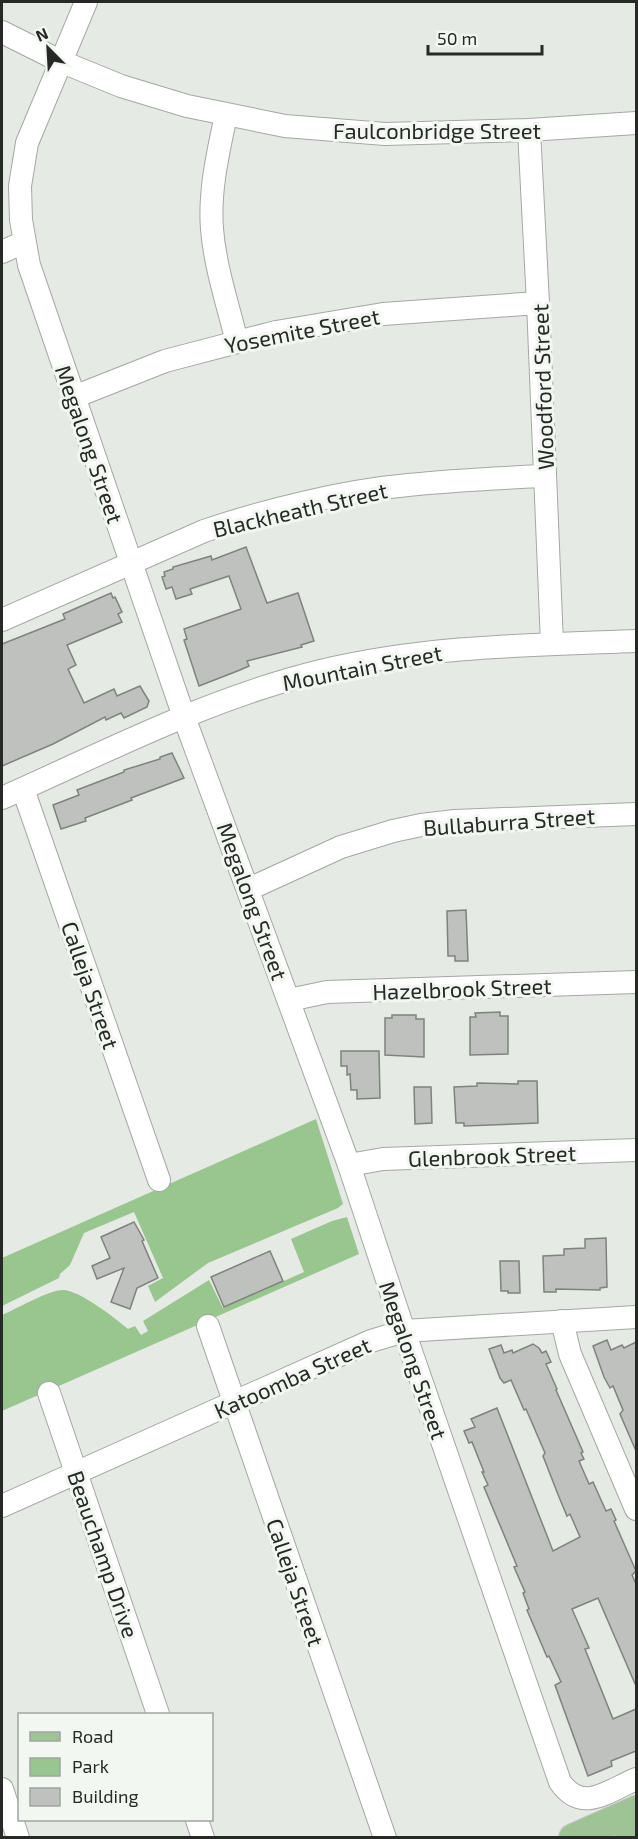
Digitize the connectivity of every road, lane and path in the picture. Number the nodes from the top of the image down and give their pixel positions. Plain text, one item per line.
1 (86, 2) edge
2 (2, 32) edge
3 (60, 61) junction
4 (226, 115) junction
5 (636, 123) edge
6 (529, 130) junction
7 (24, 243) junction
8 (2, 252) edge
9 (538, 303) junction
10 (237, 342) junction
11 (74, 398) junction
12 (545, 476) junction
13 (131, 563) junction
14 (2, 620) edge
15 (636, 641) edge
16 (552, 644) junction
17 (184, 717) junction
18 (23, 789) junction
19 (2, 798) edge
20 (636, 814) edge
21 (249, 889) junction
22 (636, 981) edge
23 (289, 1000) junction
24 (636, 1150) edge
25 (349, 1165) junction
26 (159, 1180) dead end
27 (636, 1317) edge
28 (562, 1321) junction
29 (208, 1326) dead end
30 (404, 1331) junction
31 (49, 1393) dead end
32 (234, 1403) junction
33 (77, 1473) junction
34 (2, 1506) edge
35 (636, 1509) edge
36 (158, 1713) edge
37 (636, 1779) edge
38 (2, 1789) edge
39 (636, 1810) edge
40 (197, 1821) edge
41 (636, 1834) edge
42 (18, 1838) edge
43 (203, 1838) edge
44 (386, 1838) edge
45 (573, 1838) edge
46 (629, 1838) edge

1 - 3 street, Megalong Street
2 - 3 street, Faulconbridge Street
3 - 4 street, Faulconbridge Street
3 - 7 street, Megalong Street
4 - 6 street, Faulconbridge Street
4 - 10 street
5 - 6 street, Faulconbridge Street
6 - 9 street, Woodford Street
7 - 8 street
7 - 11 street, Megalong Street
9 - 10 street, Yosemite Street
9 - 12 street, Woodford Street
10 - 11 street, Yosemite Street
11 - 13 street, Megalong Street
12 - 13 street, Blackheath Street
12 - 16 street, Woodford Street
13 - 14 street, Blackheath Street
13 - 17 street, Megalong Street
15 - 16 street, Mountain Street
16 - 17 street, Mountain Street
17 - 18 street, Mountain Street
17 - 21 street, Megalong Street
18 - 19 street, Mountain Street
18 - 26 street, Calleja Street
20 - 21 street, Bullaburra Street
21 - 23 street, Megalong Street
22 - 23 street, Hazelbrook Street
23 - 25 street, Megalong Street
24 - 25 street, Glenbrook Street
25 - 30 street, Megalong Street
27 - 28 street, Katoomba Street
28 - 30 street, Katoomba Street
28 - 35 street
29 - 32 street, Calleja Street
30 - 32 street, Katoomba Street
30 - 37 street, Megalong Street
31 - 33 street, Beauchamp Drive
32 - 33 street, Katoomba Street
32 - 44 street, Calleja Street
33 - 34 street, Katoomba Street
33 - 36 street, Beauchamp Drive
38 - 42 street
39 - 45 main road
40 - 43 street
41 - 46 main road

